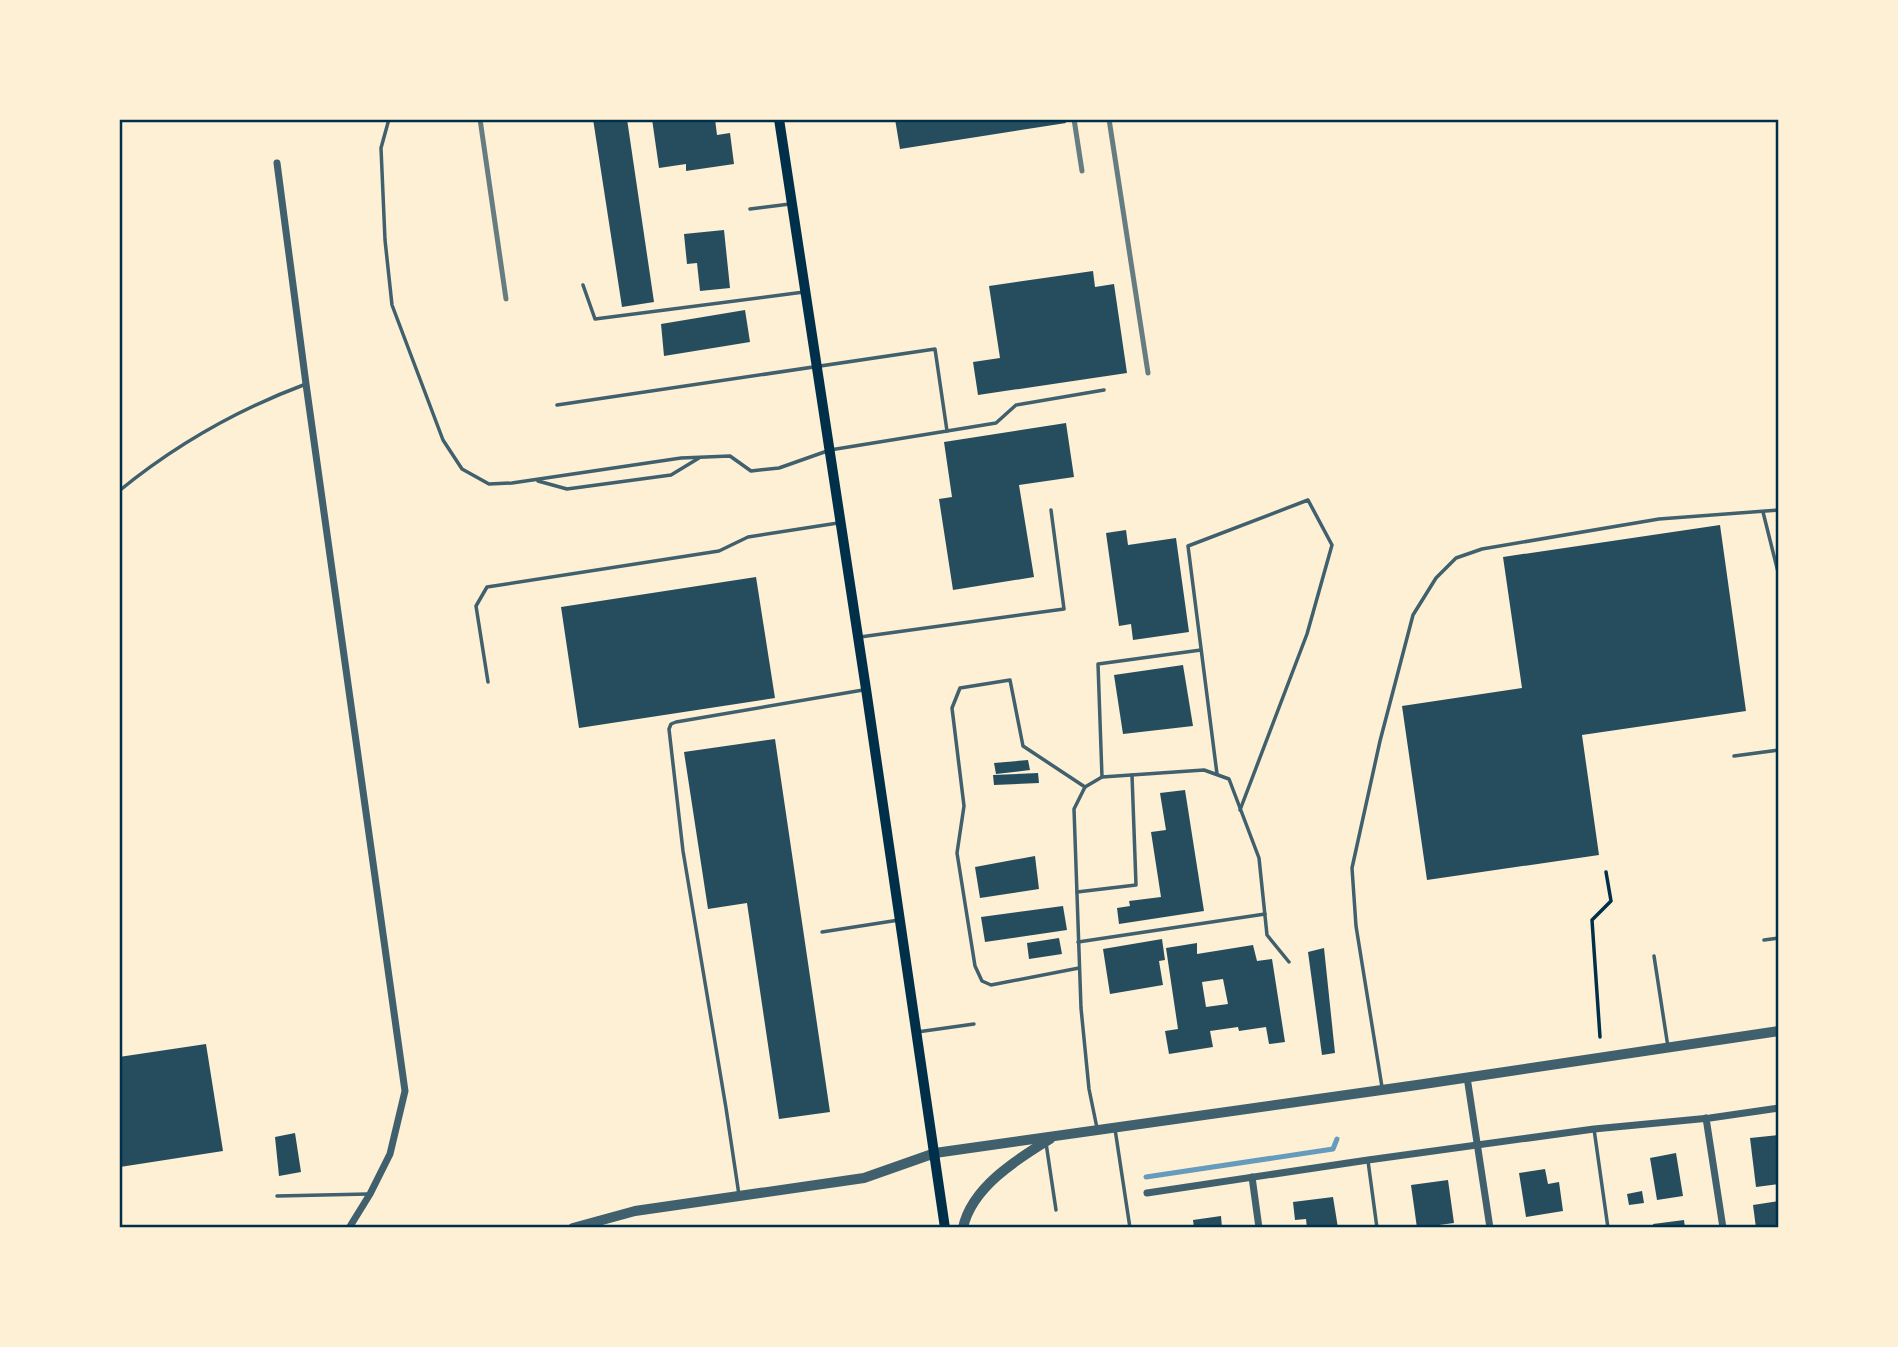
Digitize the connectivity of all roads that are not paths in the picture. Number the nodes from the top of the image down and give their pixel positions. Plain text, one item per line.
1 (388, 119) edge
2 (779, 119) edge
3 (277, 163) dead end
4 (792, 203) junction
5 (750, 209) dead end
6 (583, 285) dead end
7 (806, 292) junction
8 (817, 366) junction
9 (306, 384) junction
10 (1104, 390) dead end
11 (557, 405) dead end
12 (947, 431) junction
13 (830, 450) junction
14 (701, 457) junction
15 (533, 480) junction
16 (119, 491) edge
17 (1051, 510) dead end
18 (1779, 510) edge
19 (1763, 512) junction
20 (841, 523) junction
21 (1779, 576) edge
22 (858, 637) junction
23 (1201, 650) junction
24 (488, 682) dead end
25 (866, 689) junction
26 (1779, 750) edge
27 (1734, 756) dead end
28 (1217, 774) junction
29 (1132, 775) junction
30 (1102, 777) junction
31 (1086, 787) junction
32 (1240, 811) junction
33 (1076, 892) junction
34 (1265, 914) junction
35 (900, 920) junction
36 (822, 932) dead end
37 (1779, 938) edge
38 (1764, 940) dead end
39 (1078, 942) junction
40 (1654, 956) dead end
41 (1289, 962) dead end
42 (1079, 968) junction
43 (974, 1024) dead end
44 (1779, 1031) edge
45 (917, 1032) junction
46 (1668, 1047) junction
47 (1467, 1077) junction
48 (1382, 1089) junction
49 (1779, 1108) edge
50 (1706, 1118) junction
51 (1115, 1127) junction
52 (1594, 1129) junction
53 (1097, 1130) junction
54 (1057, 1136) junction
55 (1046, 1142) junction
56 (1478, 1146) junction
57 (935, 1153) junction
58 (1368, 1160) junction
59 (1252, 1177) junction
60 (1147, 1193) dead end
61 (370, 1194) junction
62 (277, 1196) dead end
63 (740, 1197) junction
64 (1056, 1210) dead end
65 (349, 1228) edge
66 (573, 1228) edge
67 (946, 1228) edge
68 (963, 1228) edge
69 (1130, 1228) edge
70 (1259, 1228) edge
71 (1377, 1228) edge
72 (1490, 1228) edge
73 (1608, 1228) edge
74 (1723, 1228) edge

1 - 15 lane
2 - 4 main road
3 - 9 street
4 - 5 lane
4 - 7 main road
6 - 7 lane
7 - 8 main road
8 - 11 lane
8 - 12 lane
8 - 13 main road
9 - 16 lane
9 - 61 street
10 - 12 lane
12 - 13 lane
13 - 14 lane
13 - 20 main road
14 - 15 lane
14 - 15 lane
17 - 22 lane
18 - 19 lane
19 - 21 lane
19 - 48 lane
20 - 22 main road
20 - 24 lane
22 - 25 main road
23 - 28 lane
23 - 30 lane
23 - 32 lane
25 - 35 main road
25 - 63 lane
26 - 27 lane
28 - 29 lane
28 - 32 lane
29 - 30 lane
29 - 33 lane
30 - 31 lane
31 - 33 lane
31 - 42 lane
32 - 34 lane
33 - 39 lane
34 - 39 lane
34 - 41 lane
35 - 36 lane
35 - 45 main road
37 - 38 lane
39 - 42 lane
40 - 46 lane
42 - 53 lane
43 - 45 lane
44 - 46 street
45 - 57 main road
46 - 47 street
47 - 48 street
47 - 56 street
48 - 51 street
49 - 50 street
50 - 52 street
50 - 74 street
51 - 53 street
51 - 69 lane
52 - 56 street
52 - 73 lane
53 - 54 street
54 - 55 street
54 - 57 street
55 - 64 lane
55 - 68 street
56 - 58 street
56 - 72 street
57 - 63 street
57 - 67 main road
58 - 59 street
58 - 71 lane
59 - 60 street
59 - 70 street
61 - 62 lane
61 - 65 street
63 - 66 street

